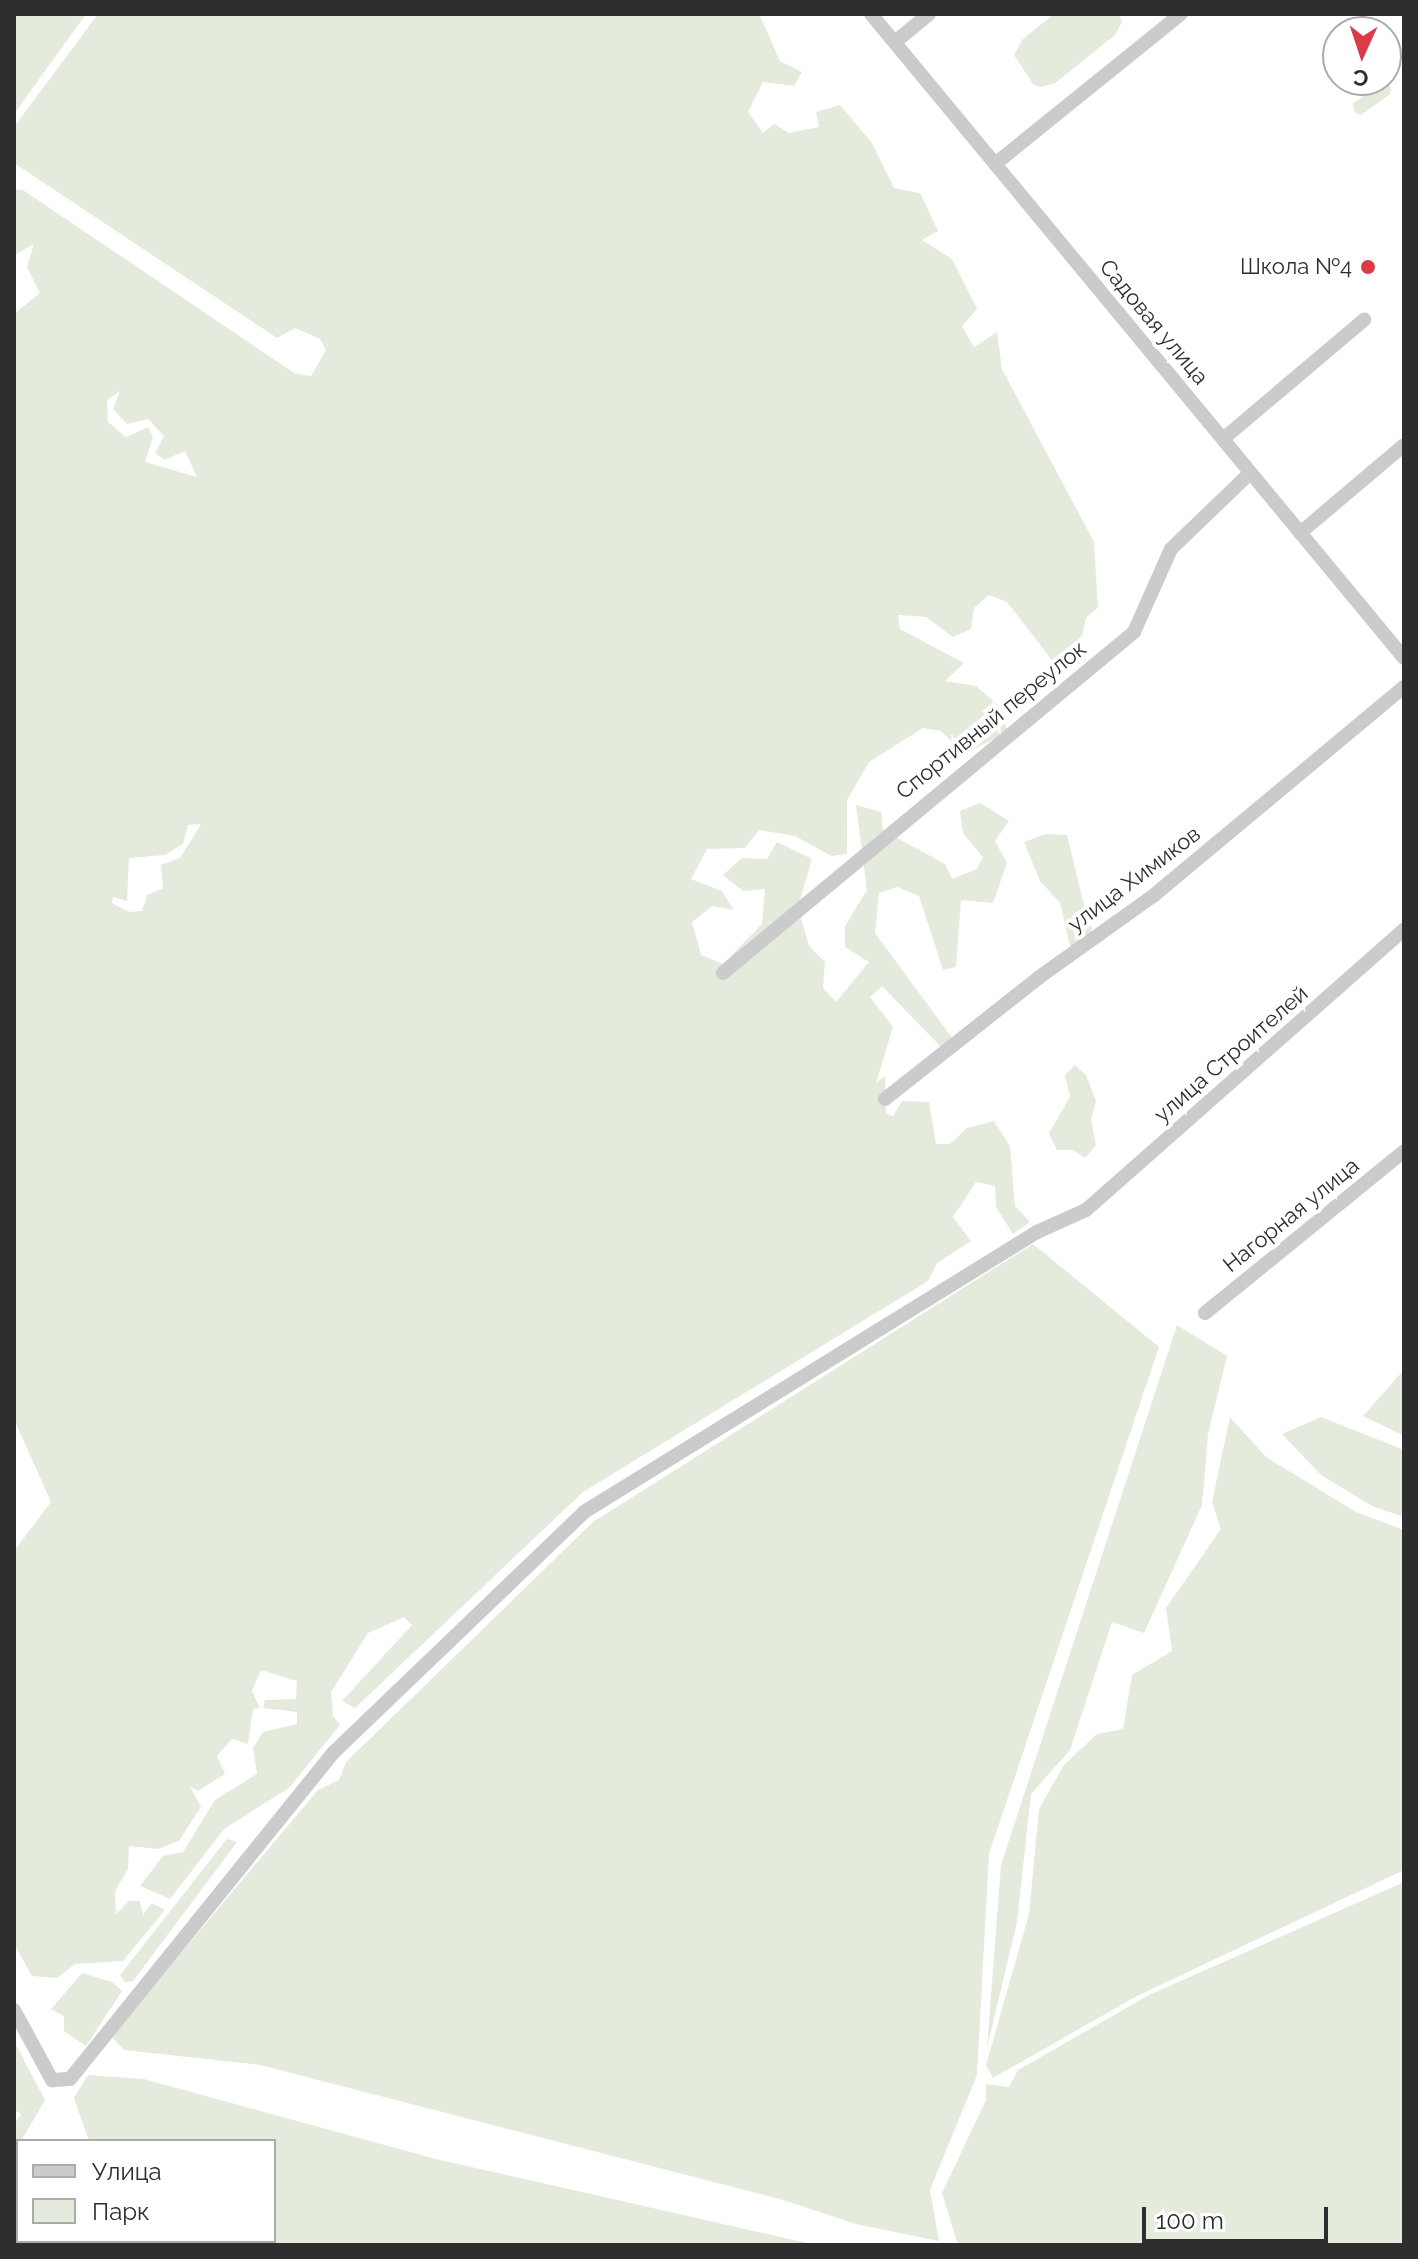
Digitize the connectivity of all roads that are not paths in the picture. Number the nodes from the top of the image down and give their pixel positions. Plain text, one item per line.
1 (871, 14) edge
2 (929, 14) edge
3 (1181, 14) edge
4 (895, 42) junction
5 (995, 164) junction
6 (1364, 320) dead end
7 (1223, 439) junction
8 (1404, 445) edge
9 (1250, 473) junction
10 (1300, 533) junction
11 (1404, 658) edge
12 (1404, 687) edge
13 (1404, 930) edge
14 (723, 973) dead end
15 (885, 1099) dead end
16 (1404, 1151) edge
17 (1205, 1313) dead end
18 (14, 2010) edge

1 - 4 street, Садовая улица
2 - 4 street
3 - 5 street
4 - 5 street, Садовая улица
5 - 7 street, Садовая улица
6 - 7 street
7 - 9 street, Садовая улица
8 - 10 street
9 - 10 street, Садовая улица
9 - 14 street, Спортивный переулок
10 - 11 street, Садовая улица
12 - 15 street, улица Химиков
13 - 18 street, улица Строителей
16 - 17 street, Нагорная улица

